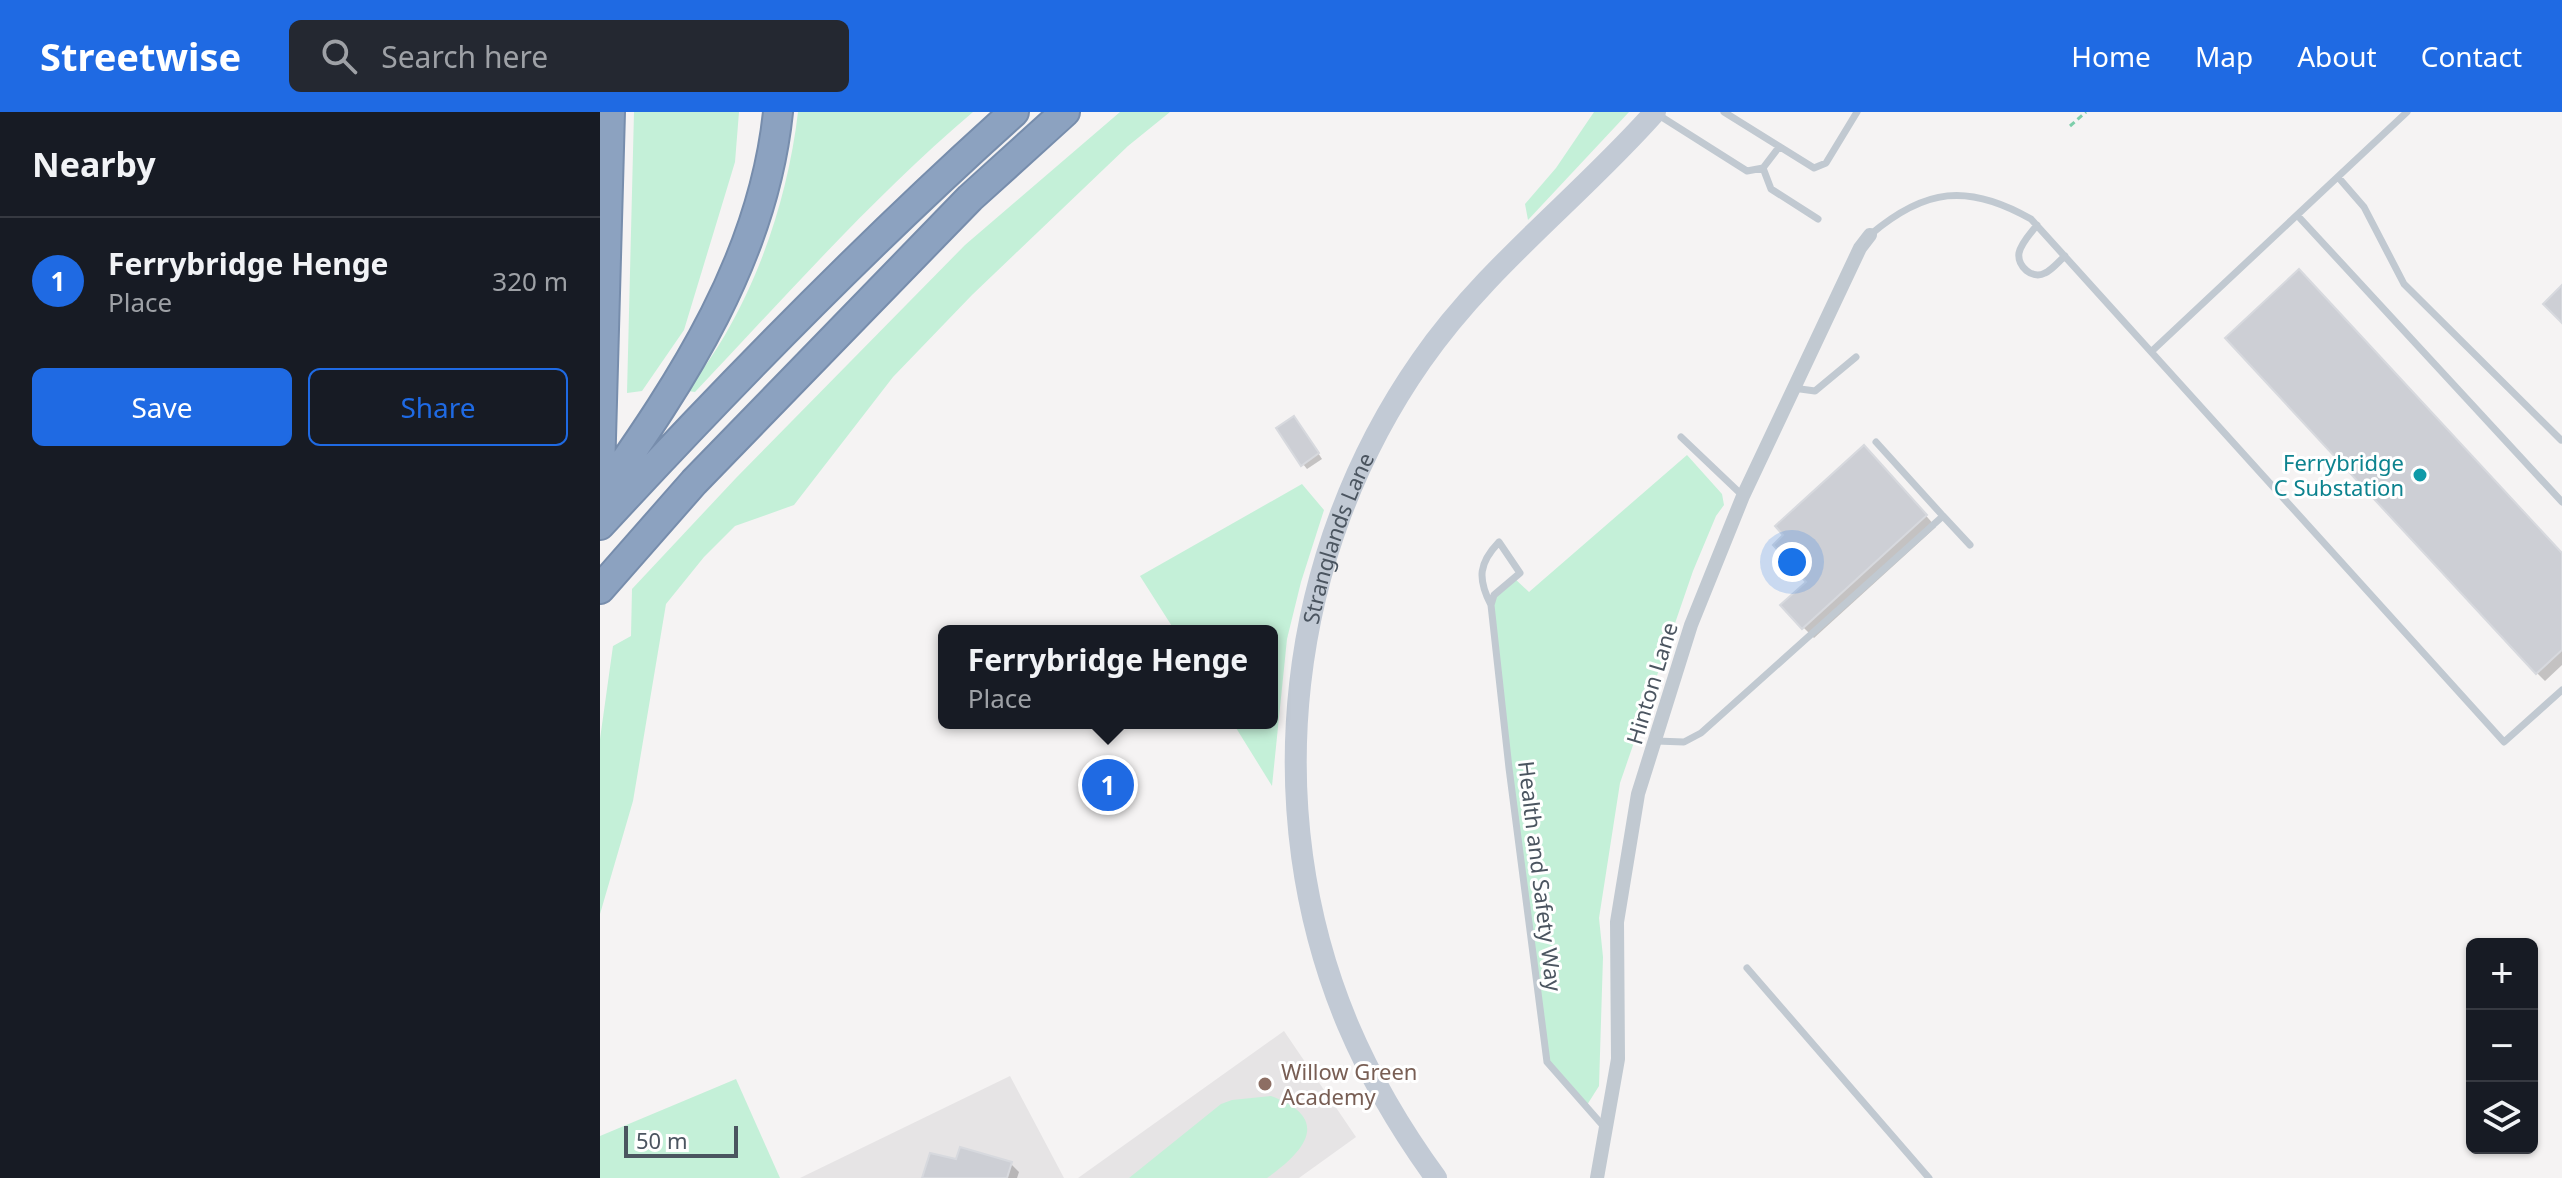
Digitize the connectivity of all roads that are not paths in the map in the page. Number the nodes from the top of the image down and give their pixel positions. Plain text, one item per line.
1 (610, 112) edge
2 (778, 112) edge
3 (1014, 112) edge
4 (1065, 112) edge
5 (1655, 112) edge
6 (1724, 112) edge
7 (1857, 112) edge
8 (2407, 112) edge
9 (1779, 147) junction
10 (1763, 168) junction
11 (2338, 177) junction
12 (2297, 215) junction
13 (1818, 219) dead end
14 (2037, 225) junction
15 (1870, 235) joint
16 (2065, 256) junction
17 (2152, 351) junction
18 (1856, 357) dead end
19 (1793, 388) junction
20 (1681, 437) dead end
21 (2561, 440) edge
22 (1876, 442) dead end
23 (600, 474) edge
24 (1743, 496) junction
25 (600, 497) edge
26 (2562, 502) edge
27 (1943, 516) junction
28 (600, 525) edge
29 (1970, 545) dead end
30 (600, 589) edge
31 (1491, 605) junction
32 (2562, 690) edge
33 (1656, 741) junction
34 (1747, 968) dead end
35 (1607, 1130) junction
36 (1436, 1178) edge
37 (1597, 1178) edge
38 (1929, 1178) edge

1 - 23 highway
2 - 25 highway
3 - 28 highway
4 - 30 highway
5 - 10 lane
5 - 36 main road, Stranglands Lane
6 - 9 lane
7 - 9 lane
8 - 11 lane
9 - 10 lane
10 - 13 lane
11 - 12 lane
11 - 21 lane
12 - 17 lane
12 - 26 lane
14 - 15 lane
14 - 16 lane
14 - 16 lane
15 - 19 street, Hinton Lane
16 - 17 lane
17 - 32 lane
18 - 19 lane
19 - 24 street, Hinton Lane
20 - 24 lane
22 - 27 lane
24 - 33 street, Hinton Lane
27 - 29 lane
27 - 33 lane
31 - 31 lane, Health and Safety Way
31 - 35 lane, Health and Safety Way
33 - 35 street, Hinton Lane
34 - 38 lane
35 - 37 street, Hinton Lane

